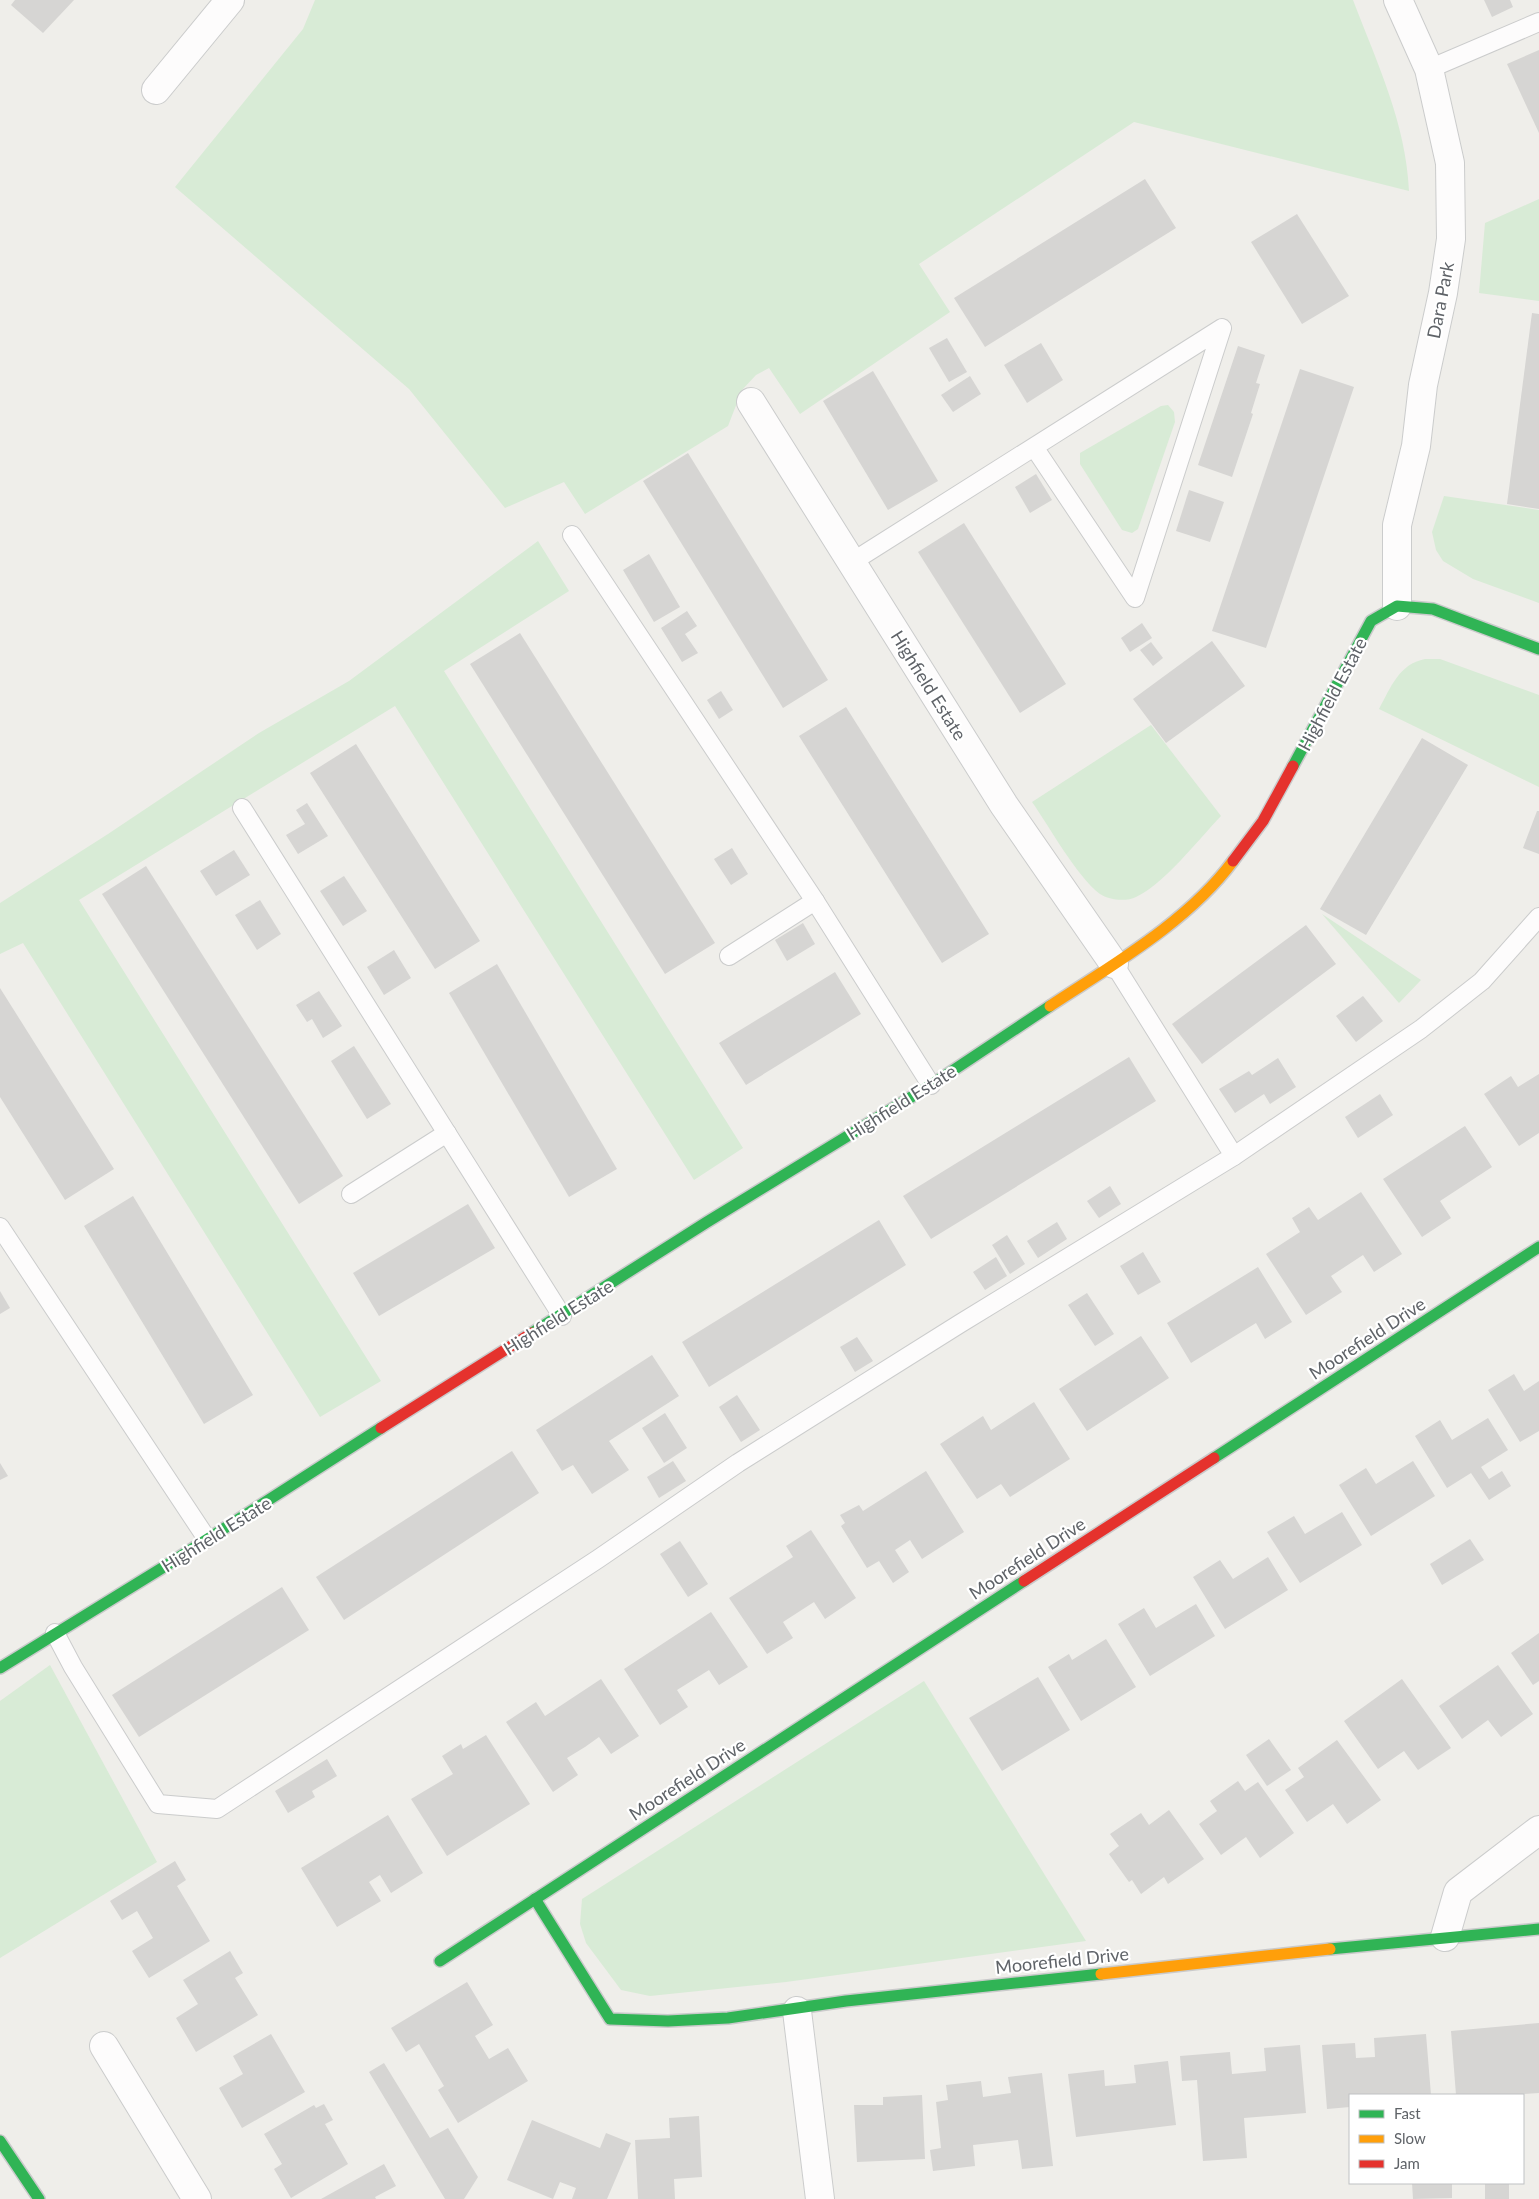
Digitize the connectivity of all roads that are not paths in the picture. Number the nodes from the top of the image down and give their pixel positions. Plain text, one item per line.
1 (230, 0) edge
2 (1398, 0) edge
3 (1539, 22) edge
4 (1429, 69) junction
5 (156, 90) dead end
6 (751, 402) dead end
7 (1034, 446) junction
8 (572, 535) dead end
9 (852, 562) junction
10 (1397, 606) junction
11 (1539, 649) edge
12 (242, 808) dead end
13 (814, 902) junction
14 (1539, 917) edge
15 (729, 956) dead end
16 (1114, 964) junction
17 (931, 1084) junction
18 (447, 1133) junction
19 (1234, 1156) junction
20 (351, 1194) dead end
21 (0, 1227) edge
22 (1539, 1247) edge
23 (562, 1316) junction
24 (207, 1539) junction
25 (55, 1633) junction
26 (0, 1668) edge
27 (1539, 1830) edge
28 (535, 1899) junction
29 (1539, 1929) edge
30 (1445, 1937) junction
31 (440, 1961) dead end
32 (797, 2010) junction
33 (104, 2046) dead end
34 (0, 2141) edge
35 (39, 2199) edge
36 (197, 2199) edge
37 (820, 2199) edge

1 - 5 street
2 - 4 street, Dara Park
3 - 4 lane
4 - 10 street, Dara Park
6 - 9 street, Highfield Estate
7 - 7 lane
7 - 9 lane
8 - 13 lane
9 - 16 street, Highfield Estate
10 - 11 street
10 - 16 street, Highfield Estate
12 - 18 lane
13 - 15 lane
13 - 17 lane
14 - 19 lane
16 - 17 street, Highfield Estate
16 - 19 lane
17 - 23 street, Highfield Estate
18 - 20 lane
18 - 23 lane
19 - 25 lane
21 - 24 lane
22 - 28 street, Moorefield Drive
23 - 24 street, Highfield Estate
24 - 25 street, Highfield Estate
25 - 26 street, Highfield Estate
27 - 30 street
28 - 31 street, Moorefield Drive
28 - 32 street, Moorefield Drive
29 - 30 street, Moorefield Drive
30 - 32 street, Moorefield Drive
32 - 37 street
33 - 36 street
34 - 35 street

